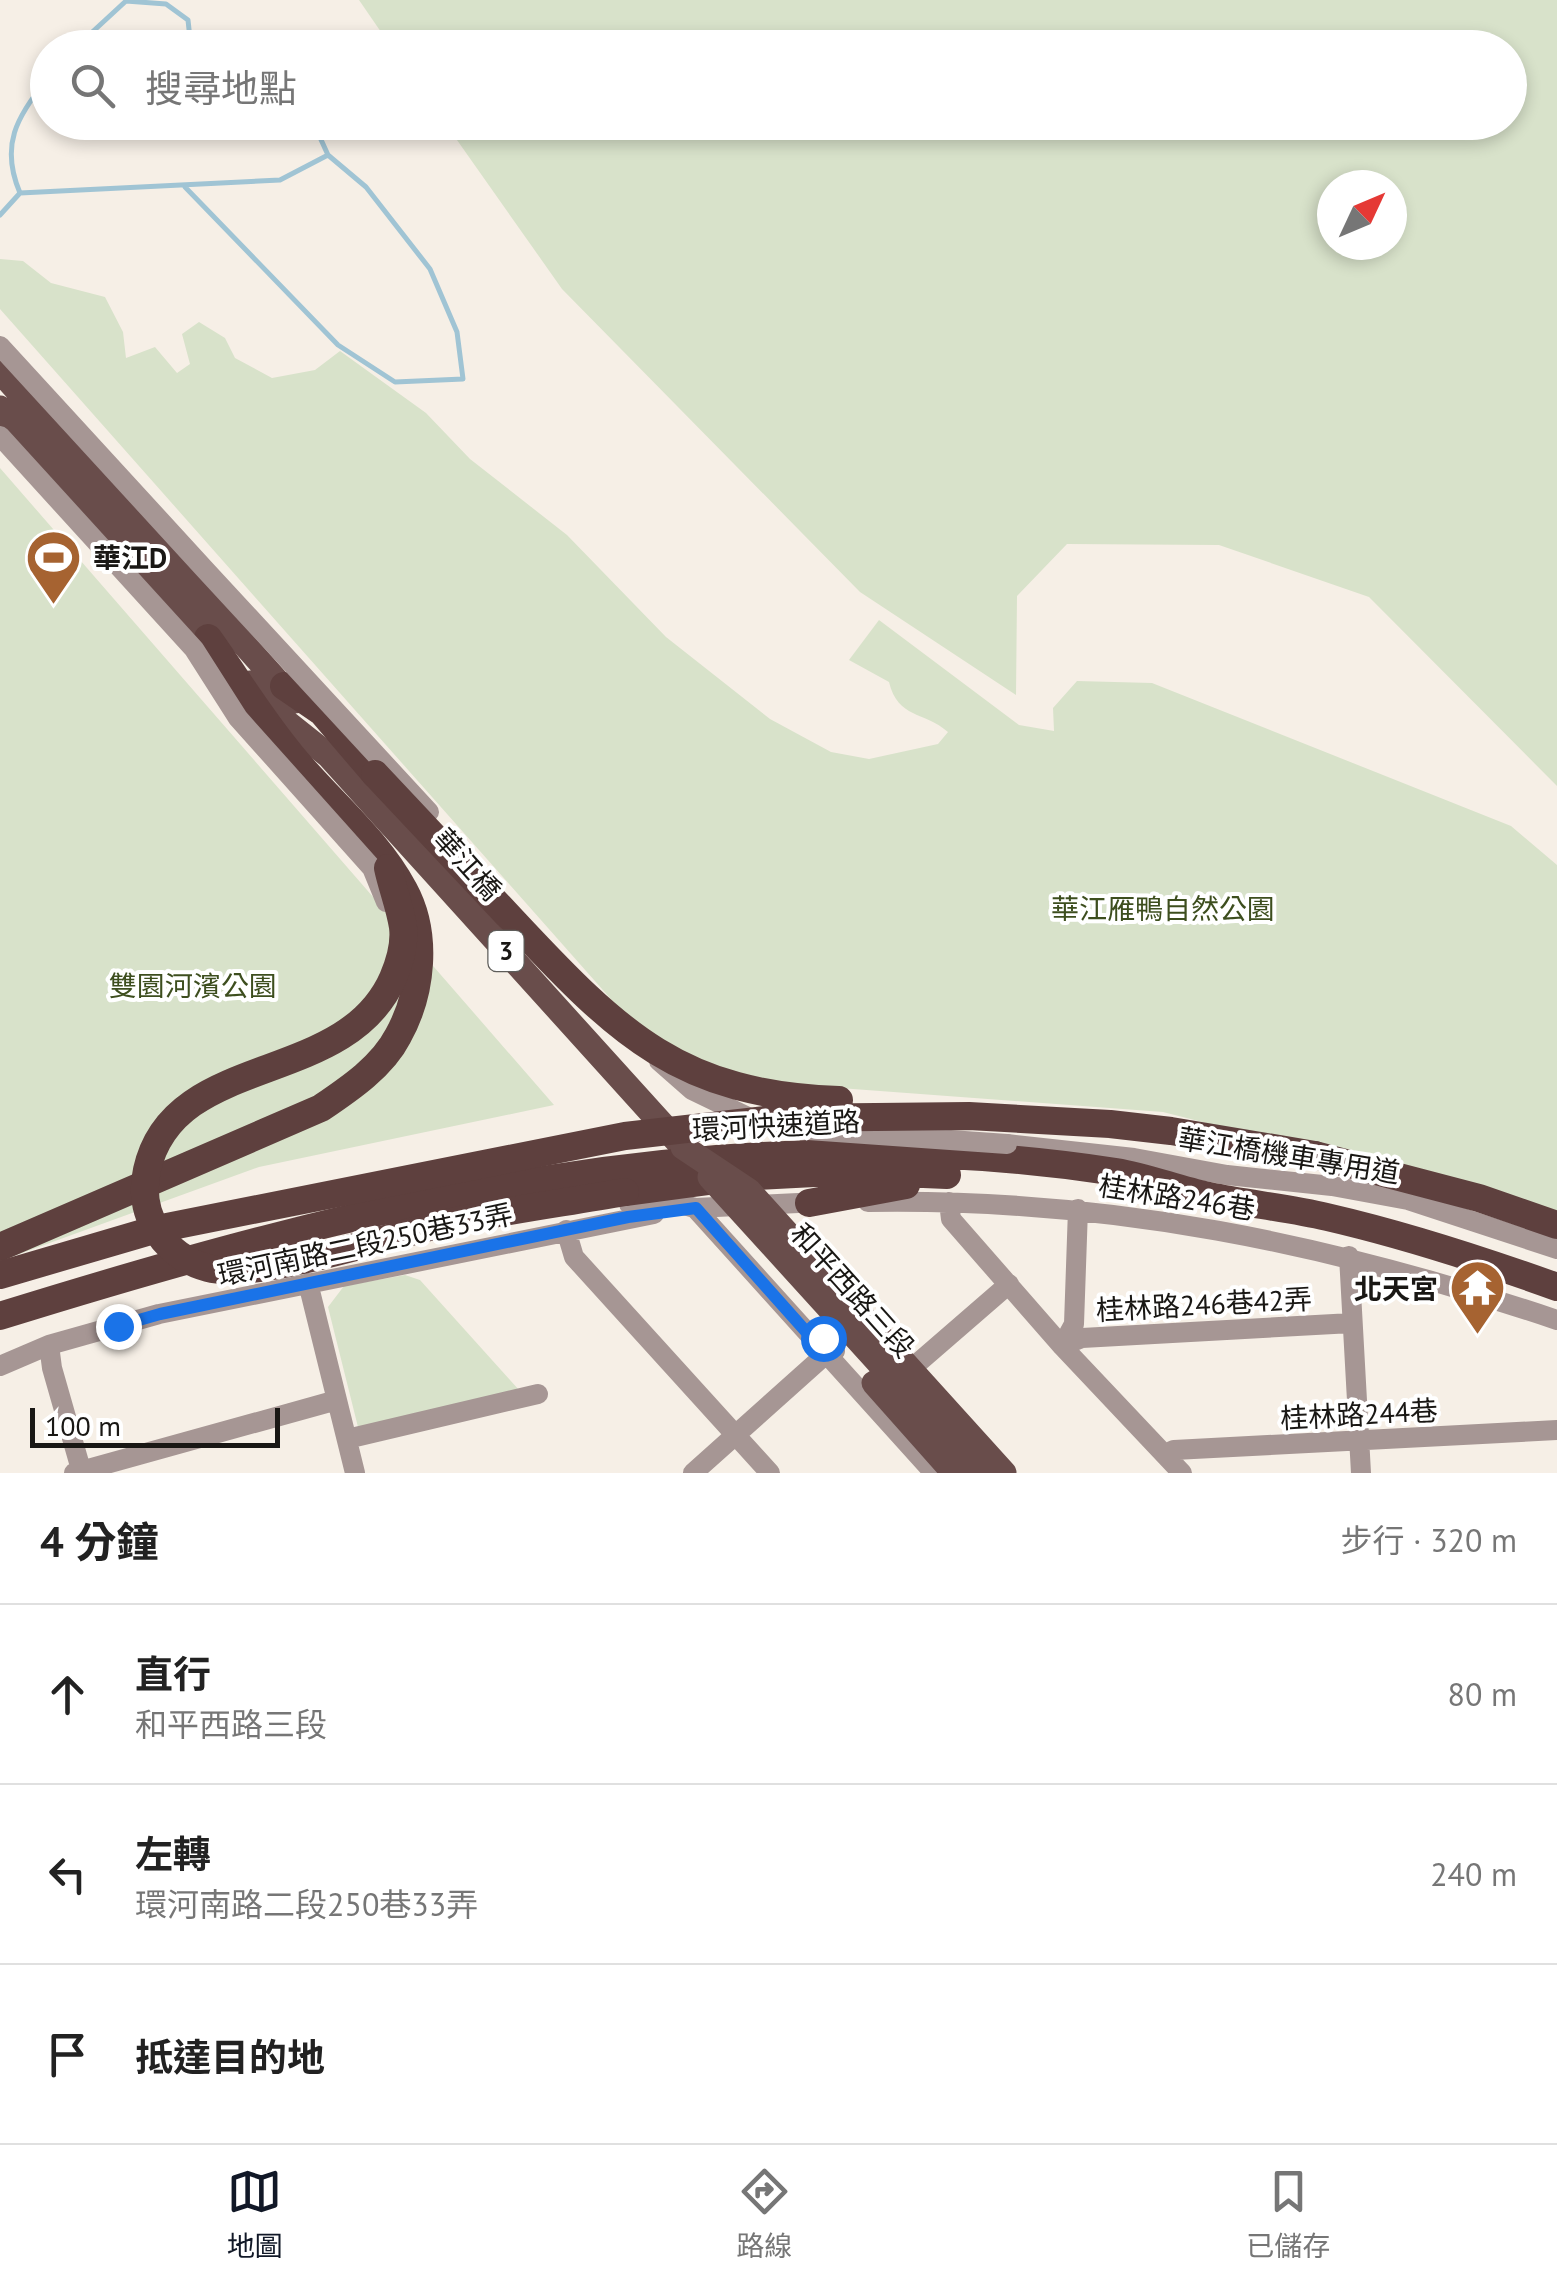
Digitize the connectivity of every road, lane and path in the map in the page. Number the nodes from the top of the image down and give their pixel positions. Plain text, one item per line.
1 (0, 346) edge
2 (0, 371) edge
3 (0, 408) edge
4 (0, 436) edge
5 (208, 638) junction
6 (284, 686) junction
7 (329, 756) junction
8 (388, 868) junction
9 (969, 1116) junction
10 (683, 1147) junction
11 (954, 1189) junction
12 (1205, 1195) junction
13 (626, 1198) junction
14 (809, 1202) joint
15 (777, 1204) junction
16 (696, 1208) junction
17 (1078, 1209) junction
18 (1557, 1225) edge
19 (566, 1230) junction
20 (0, 1247) edge
21 (1557, 1249) edge
22 (1349, 1256) junction
23 (0, 1275) edge
24 (308, 1283) junction
25 (1009, 1284) junction
26 (1557, 1287) edge
27 (0, 1316) edge
28 (1557, 1320) edge
29 (1352, 1323) junction
30 (49, 1344) junction
31 (1062, 1346) junction
32 (828, 1348) junction
33 (919, 1362) junction
34 (0, 1366) edge
35 (538, 1394) dead end
36 (337, 1400) junction
37 (1557, 1430) edge
38 (736, 1434) junction
39 (347, 1439) junction
40 (1360, 1442) junction
41 (1164, 1454) junction
42 (79, 1472) edge
43 (355, 1473) edge
44 (693, 1473) edge
45 (770, 1473) edge
46 (934, 1473) edge
47 (954, 1473) edge
48 (978, 1473) edge
49 (1004, 1473) edge
50 (1018, 1473) edge
51 (1182, 1473) edge
52 (1361, 1473) edge

1 - 21 street, 華江橋機車專用道, bridge
2 - 6 main road, 華江橋 / 3
3 - 5 main road, 華江橋 / 3
4 - 13 street, bridge
5 - 7 main road, 華江橋 / 3
5 - 8 highway
6 - 7 main road, 華江橋 / 3
6 - 9 highway, bridge
7 - 10 main road, 華江橋 / 3, bridge
8 - 13 highway, bridge
8 - 20 highway, bridge
9 - 18 highway, 環河快速道路, bridge
9 - 23 highway, 環河快速道路, bridge
10 - 47 main road, 華江橋 / 3, bridge
10 - 48 main road, 和平西路三段 / 3, bridge
10 - 49 main road, 華江橋 / 3, bridge
11 - 12 highway
11 - 13 highway
11 - 14 highway
11 - 17 street, 桂林路246巷
11 - 25 street, 桂林路246巷42弄
12 - 26 highway, 環河快速道路
12 - 27 highway, 環河快速道路
13 - 16 street
14 - 15 street
15 - 16 street
15 - 33 street, 和平西路三段
16 - 19 street, 環河南路二段250巷33弄
16 - 32 street
17 - 22 street, 桂林路246巷
17 - 31 street
19 - 24 street, 環河南路二段250巷33弄
19 - 38 street
22 - 28 street, 桂林路246巷
22 - 29 street
24 - 30 street, 環河南路二段250巷33弄
24 - 36 street
25 - 31 street, 桂林路246巷42弄
25 - 33 street
29 - 31 street, 桂林路246巷42弄
29 - 40 street
30 - 34 street, 環河南路二段250巷33弄
30 - 42 street
31 - 41 street, 桂林路246巷42弄
32 - 38 street
32 - 46 street
33 - 50 street, 和平西路三段
35 - 39 street
36 - 39 street
36 - 42 street
37 - 40 street, 桂林路244巷
38 - 44 street
38 - 45 street
39 - 43 street
40 - 41 street, 桂林路244巷
40 - 52 street
41 - 51 street, 桂林路246巷42弄

